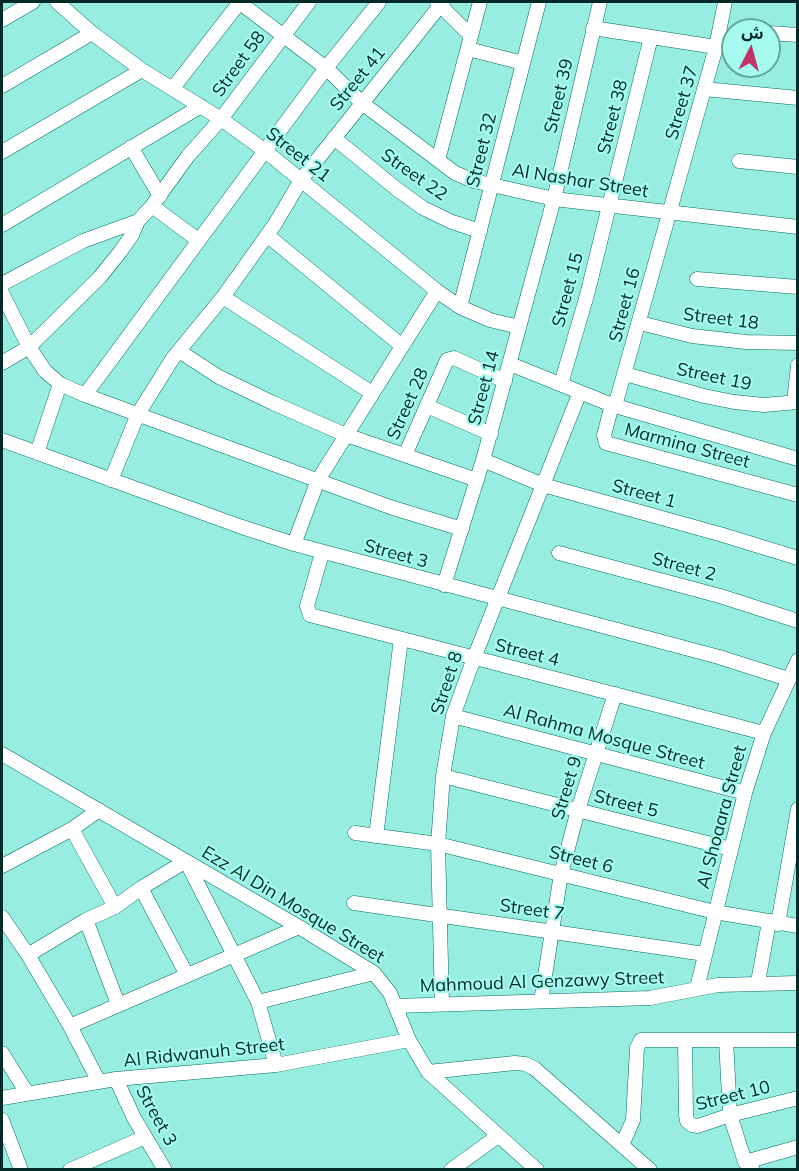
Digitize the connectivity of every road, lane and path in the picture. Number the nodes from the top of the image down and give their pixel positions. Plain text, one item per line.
1 (33, 2) edge
2 (57, 2) edge
3 (239, 2) edge
4 (309, 2) edge
5 (379, 2) edge
6 (440, 2) edge
7 (480, 2) edge
8 (538, 2) edge
9 (600, 2) edge
10 (725, 2) edge
11 (73, 7) edge
12 (726, 18) edge
13 (2, 20) edge
14 (592, 28) junction
15 (92, 33) junction
16 (284, 34) junction
17 (781, 34) edge
18 (798, 35) edge
19 (651, 37) junction
20 (721, 38) edge
21 (470, 42) junction
22 (716, 47) junction
23 (523, 63) junction
24 (326, 68) junction
25 (142, 70) junction
26 (2, 86) edge
27 (173, 88) junction
28 (704, 89) junction
29 (798, 98) edge
30 (362, 103) junction
31 (201, 106) junction
32 (222, 119) junction
33 (334, 138) junction
34 (131, 147) junction
35 (264, 150) junction
36 (2, 152) edge
37 (438, 160) junction
38 (739, 161) dead end
39 (798, 167) edge
40 (301, 180) junction
41 (491, 186) junction
42 (554, 199) junction
43 (156, 201) junction
44 (609, 205) junction
45 (668, 213) junction
46 (138, 221) junction
47 (2, 225) edge
48 (798, 227) edge
49 (480, 231) junction
50 (267, 235) junction
51 (198, 240) junction
52 (698, 279) dead end
53 (2, 284) edge
54 (798, 287) edge
55 (437, 291) junction
56 (2, 293) edge
57 (223, 297) junction
58 (460, 307) junction
59 (640, 323) junction
60 (519, 327) junction
61 (798, 343) edge
62 (402, 346) junction
63 (29, 347) junction
64 (179, 351) junction
65 (2, 363) edge
66 (510, 364) junction
67 (798, 365) edge
68 (625, 374) junction
69 (505, 381) junction
70 (60, 384) junction
71 (561, 384) junction
72 (580, 392) junction
73 (372, 393) junction
74 (85, 395) junction
75 (796, 402) edge
76 (426, 406) junction
77 (614, 406) junction
78 (138, 414) junction
79 (490, 434) junction
80 (346, 435) junction
81 (2, 440) edge
82 (37, 453) junction
83 (405, 455) junction
84 (798, 459) edge
85 (483, 460) junction
86 (111, 480) junction
87 (318, 480) junction
88 (477, 480) junction
89 (543, 485) junction
90 (798, 495) edge
91 (462, 529) junction
92 (294, 544) junction
93 (322, 552) junction
94 (559, 553) dead end
95 (798, 558) edge
96 (444, 585) junction
97 (499, 599) junction
98 (798, 621) edge
99 (401, 639) junction
100 (474, 658) junction
101 (798, 660) edge
102 (788, 679) junction
103 (615, 694) junction
104 (453, 716) junction
105 (764, 733) junction
106 (2, 754) edge
107 (596, 754) junction
108 (443, 776) junction
109 (745, 793) junction
110 (798, 808) edge
111 (99, 810) junction
112 (578, 810) junction
113 (72, 829) junction
114 (355, 833) dead end
115 (376, 836) junction
116 (438, 844) junction
117 (731, 849) junction
118 (186, 861) junction
119 (794, 862) edge
120 (2, 866) edge
121 (561, 874) junction
122 (141, 888) junction
123 (354, 903) dead end
124 (115, 907) junction
125 (715, 912) junction
126 (440, 915) junction
127 (2, 917) edge
128 (86, 920) junction
129 (773, 923) junction
130 (798, 926) edge
131 (299, 927) junction
132 (552, 932) junction
133 (705, 954) junction
134 (28, 955) junction
135 (233, 956) junction
136 (374, 973) junction
137 (187, 975) junction
138 (759, 982) junction
139 (798, 982) edge
140 (698, 988) junction
141 (541, 1001) junction
142 (258, 1002) junction
143 (118, 1004) junction
144 (442, 1004) junction
145 (394, 1006) junction
146 (70, 1026) junction
147 (409, 1040) junction
148 (685, 1040) junction
149 (726, 1040) junction
150 (798, 1040) edge
151 (2, 1053) edge
152 (276, 1065) junction
153 (428, 1072) junction
154 (116, 1080) junction
155 (99, 1082) junction
156 (27, 1093) junction
157 (2, 1098) edge
158 (798, 1098) edge
159 (730, 1115) junction
160 (2, 1120) edge
161 (498, 1136) junction
162 (145, 1137) junction
163 (622, 1145) junction
164 (798, 1147) edge
165 (749, 1166) edge
166 (21, 1170) edge
167 (70, 1170) edge
168 (165, 1170) edge
169 (452, 1170) edge
170 (537, 1170) edge
171 (651, 1170) edge

1 - 13 street
2 - 11 street, Street 21
3 - 16 street, Al Nashar Street
3 - 27 street
4 - 16 street, Street 58
5 - 24 street
6 - 21 street
6 - 30 street, Street 41
7 - 21 street
8 - 23 street, Street 32
9 - 14 street, Street 39
10 - 12 street, Street 37
11 - 15 street, Street 21
14 - 19 street
14 - 42 street, Street 39
15 - 25 street, Street 21
15 - 26 street
16 - 24 street, Al Nashar Street
16 - 32 street, Street 58
17 - 18 street
19 - 22 street
19 - 44 street, Street 38
20 - 22 street, Street 37
21 - 23 street
21 - 37 street
22 - 28 street, Street 37
23 - 41 street, Street 32
24 - 30 street, Al Nashar Street
24 - 35 street
25 - 27 street, Street 21
25 - 36 street
27 - 31 street, Street 21
28 - 29 street
28 - 45 street, Street 37
30 - 33 street, Street 41
30 - 37 street, Al Nashar Street
31 - 32 street, Street 21
31 - 34 street
32 - 35 street, Street 21
32 - 43 street, Street 58
33 - 40 street, Street 41
33 - 49 street, Street 22
34 - 43 street
34 - 47 street
35 - 40 street, Street 21
35 - 51 street
37 - 41 street, Al Nashar Street
38 - 39 street
40 - 50 street, Street 41
40 - 55 street, Street 21
41 - 42 street, Al Nashar Street
41 - 49 street, Street 32
42 - 44 street, Al Nashar Street
42 - 60 street, Street 14
43 - 46 street, Street 58
43 - 51 street
44 - 45 street, Al Nashar Street
44 - 71 street, Street 15
45 - 48 street, Al Nashar Street
45 - 59 street, Street 16
46 - 53 street
46 - 63 street
49 - 58 street, Street 32
50 - 57 street, Street 41
50 - 62 street
51 - 74 street
52 - 54 street
55 - 58 street, Street 21
55 - 62 street
56 - 63 street
57 - 64 street, Street 41
57 - 73 street
58 - 60 street, Street 21
59 - 61 street, Street 18
59 - 68 street, Street 16
60 - 66 street, Street 14
62 - 73 street
63 - 65 street
63 - 70 street
64 - 78 street, Street 41
64 - 80 street
66 - 69 street, Street 14
66 - 71 street
67 - 75 street
68 - 75 street, Street 19
68 - 77 street, Street 16
69 - 76 street, Street 28
69 - 79 street, Street 14
70 - 74 street
70 - 82 street
71 - 72 street
72 - 77 street
72 - 89 street, Street 8
73 - 80 street
74 - 78 street
76 - 79 street
76 - 83 street, Street 28
77 - 84 street
77 - 90 street, Marmina Street
78 - 86 street, Street 41
78 - 87 street
79 - 85 street, Street 14
80 - 83 street
80 - 87 street
81 - 82 street, Street 3
82 - 86 street, Street 3
83 - 88 street
85 - 88 street, Street 14
85 - 89 street, Street 1
86 - 92 street, Street 3
87 - 91 street
87 - 92 street
88 - 91 street, Street 14
89 - 95 street, Street 1
89 - 97 street, Street 8
91 - 96 street, Street 14
92 - 93 street, Street 3
93 - 96 street, Street 3
93 - 99 street, Street 4
94 - 98 street, Street 2
96 - 97 street, Street 3
97 - 100 street, Street 8
97 - 102 street, Street 3
99 - 100 street, Street 4
99 - 115 street
100 - 103 street, Street 4
100 - 104 street, Street 8
101 - 102 street, Al Shoaara Street
102 - 105 street, Al Shoaara Street
103 - 105 street, Street 4
103 - 107 street, Street 9
104 - 107 street, Al Rahma Mosque Street
104 - 108 street, Street 8
105 - 109 street, Al Shoaara Street
106 - 111 street, Ezz Al Din Mosque Street
107 - 109 street, Al Rahma Mosque Street
107 - 112 street, Street 9
108 - 112 street, Street 5
108 - 116 street, Street 8
109 - 117 street, Al Shoaara Street
110 - 119 street
111 - 113 street
111 - 118 street, Ezz Al Din Mosque Street
112 - 117 street, Street 5
112 - 121 street, Street 9
113 - 120 street
113 - 124 street
114 - 115 street, Street 6
115 - 116 street, Street 6
116 - 121 street, Street 6
116 - 126 street, Street 8
117 - 125 street, Al Shoaara Street
118 - 122 street
118 - 131 street, Ezz Al Din Mosque Street
118 - 135 street
119 - 129 street
121 - 125 street, Street 6
121 - 132 street, Street 9
122 - 124 street
122 - 137 street
123 - 126 street, Street 7
124 - 128 street
125 - 129 street, Street 6
125 - 133 street, Al Shoaara Street
126 - 132 street, Street 7
126 - 144 street, Street 8
127 - 134 street
128 - 134 street
128 - 143 street
129 - 130 street, Street 6
129 - 138 street
131 - 135 street
131 - 136 street, Ezz Al Din Mosque Street
132 - 133 street, Street 7
132 - 141 street, Street 9
133 - 140 street, Al Shoaara Street
134 - 146 street
135 - 137 street
135 - 142 street
136 - 142 street
136 - 145 street, Ezz Al Din Mosque Street
137 - 143 street
138 - 139 street, Mahmoud Al Genzawy Street
138 - 140 street, Mahmoud Al Genzawy Street
140 - 141 street, Mahmoud Al Genzawy Street
141 - 144 street, Mahmoud Al Genzawy Street
142 - 152 street
143 - 146 street
144 - 145 street, Mahmoud Al Genzawy Street
145 - 147 street, Ezz Al Din Mosque Street
146 - 155 street
147 - 152 street, Al Ridwanuh Street
147 - 153 street, Ezz Al Din Mosque Street
148 - 149 street
148 - 159 street, Street 10
148 - 163 street
149 - 150 street
149 - 159 street
151 - 156 street
152 - 154 street, Al Ridwanuh Street
153 - 161 street, Ezz Al Din Mosque Street
153 - 163 street
154 - 155 street, Al Ridwanuh Street
154 - 162 street, Street 3
155 - 156 street, Al Ridwanuh Street
156 - 157 street, Al Ridwanuh Street
158 - 159 street, Street 10
159 - 165 street
160 - 166 street
161 - 169 street
161 - 170 street, Ezz Al Din Mosque Street
162 - 167 street
162 - 168 street, Street 3
163 - 171 street
164 - 165 street

